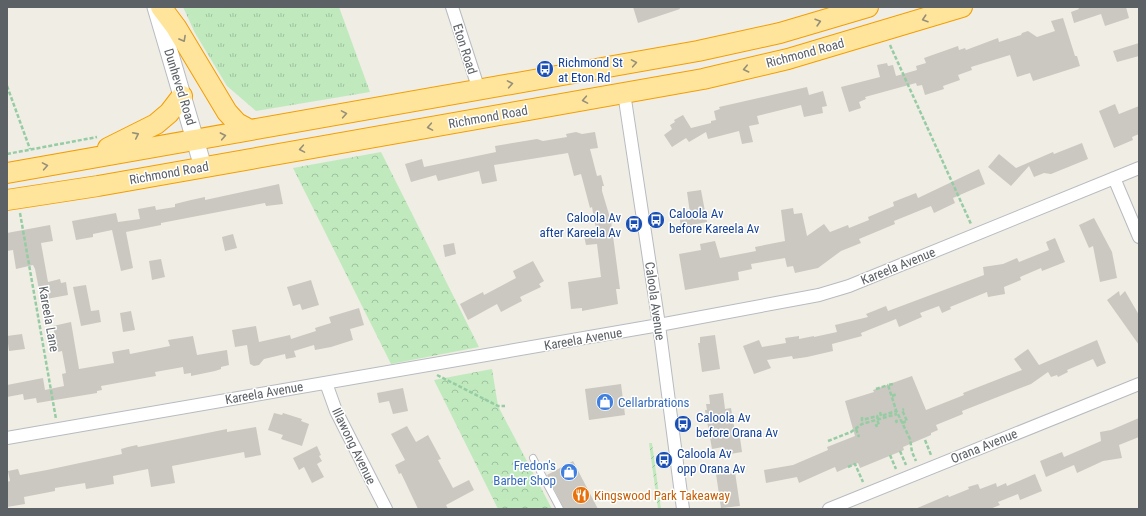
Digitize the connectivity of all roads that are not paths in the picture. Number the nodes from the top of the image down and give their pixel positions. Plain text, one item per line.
1 (156, 7) edge
2 (161, 7) edge
3 (452, 7) edge
4 (868, 7) edge
5 (962, 7) edge
6 (698, 51) junction
7 (541, 79) junction
8 (479, 90) junction
9 (624, 93) junction
10 (182, 96) junction
11 (250, 130) junction
12 (196, 140) junction
13 (89, 159) junction
14 (204, 167) junction
15 (1139, 168) edge
16 (7, 173) edge
17 (1114, 178) junction
18 (14, 206) edge
19 (1139, 237) edge
20 (659, 325) junction
21 (326, 383) junction
22 (1139, 384) edge
23 (7, 438) edge
24 (532, 458) dead end
25 (386, 509) edge
26 (560, 509) edge
27 (684, 509) edge
28 (829, 509) edge

1 - 10 main road, Dunheved Road
2 -> 11 highway
3 - 8 street, Eton Road
6 -> 4 highway, Richmond Road
5 -> 9 highway, Richmond Road
7 -> 6 highway, Richmond Road
6 - 9 highway
8 -> 7 highway, Richmond Road
7 - 9 highway
11 -> 8 highway, Richmond Road
9 -> 14 highway, Richmond Road
9 - 20 street, Caloola Avenue
10 - 12 main road, Dunheved Road
13 -> 10 highway
12 -> 11 highway, Richmond Road
12 - 13 highway, Richmond Road
12 - 14 main road, Dunheved Road
16 -> 13 highway, Richmond Road
14 - 18 highway, Richmond Road
15 - 17 street, Kareela Avenue
17 - 19 street
17 - 20 street, Kareela Avenue
20 - 21 street, Kareela Avenue
20 - 27 street, Caloola Avenue
21 - 23 street, Kareela Avenue
21 - 25 street, Illawong Avenue
22 - 28 street, Orana Avenue
24 - 26 lane

